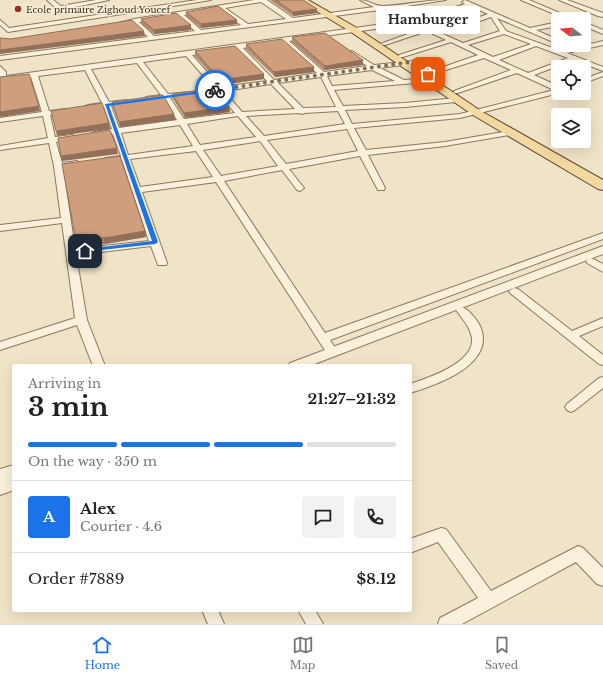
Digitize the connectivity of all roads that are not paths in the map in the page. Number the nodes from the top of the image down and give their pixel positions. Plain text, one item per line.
1 (50, 0) edge
2 (87, 0) edge
3 (106, 0) edge
4 (208, 0) edge
5 (263, 0) edge
6 (302, 0) edge
7 (312, 0) edge
8 (363, 0) edge
9 (414, 0) edge
10 (443, 0) edge
11 (460, 0) edge
12 (524, 0) edge
13 (562, 0) edge
14 (189, 1) edge
15 (421, 3) junction
16 (471, 4) junction
17 (58, 7) junction
18 (220, 7) junction
19 (382, 8) junction
20 (554, 12) edge
21 (441, 13) junction
22 (179, 14) junction
23 (333, 14) junction
24 (493, 14) junction
25 (602, 15) edge
26 (591, 17) edge
27 (76, 20) junction
28 (292, 20) junction
29 (134, 21) junction
30 (0, 22) edge
31 (412, 22) junction
32 (112, 25) edge
33 (551, 25) edge
34 (247, 26) junction
35 (591, 27) edge
36 (357, 29) junction
37 (428, 29) junction
38 (529, 30) junction
39 (200, 32) junction
40 (504, 32) junction
41 (603, 32) edge
42 (326, 34) junction
43 (437, 34) junction
44 (153, 38) junction
45 (551, 39) edge
46 (284, 40) junction
47 (452, 40) junction
48 (338, 42) edge
49 (603, 43) edge
50 (384, 44) junction
51 (537, 44) junction
52 (463, 45) junction
53 (237, 46) junction
54 (591, 46) edge
55 (344, 47) edge
56 (564, 52) edge
57 (561, 53) junction
58 (187, 54) junction
59 (485, 55) junction
60 (0, 58) edge
61 (575, 58) junction
62 (494, 59) junction
63 (139, 61) junction
64 (405, 61) junction
65 (0, 68) edge
66 (87, 68) junction
67 (374, 68) junction
68 (603, 69) edge
69 (518, 70) junction
70 (603, 74) edge
71 (34, 75) junction
72 (323, 75) junction
73 (528, 75) junction
74 (428, 77) junction
75 (591, 78) edge
76 (1, 79) edge
77 (273, 82) junction
78 (403, 82) junction
79 (551, 86) edge
80 (330, 88) junction
81 (219, 89) junction
82 (551, 92) edge
83 (456, 96) junction
84 (166, 97) junction
85 (107, 105) junction
86 (341, 109) junction
87 (302, 112) junction
88 (481, 112) junction
89 (46, 113) junction
90 (240, 114) junction
91 (0, 120) edge
92 (181, 122) junction
93 (350, 126) junction
94 (116, 131) junction
95 (509, 133) junction
96 (262, 139) junction
97 (52, 140) junction
98 (0, 148) edge
99 (198, 148) junction
100 (363, 153) junction
101 (125, 157) junction
102 (58, 166) junction
103 (284, 166) junction
104 (218, 179) junction
105 (602, 183) edge
106 (300, 188) dead end
107 (381, 188) dead end
108 (136, 190) junction
109 (66, 220) junction
110 (0, 228) edge
111 (603, 236) edge
112 (155, 242) junction
113 (603, 250) edge
114 (71, 253) junction
115 (603, 256) edge
116 (591, 261) junction
117 (162, 263) dead end
118 (603, 269) edge
119 (514, 291) junction
120 (462, 310) junction
121 (81, 320) junction
122 (603, 322) edge
123 (571, 335) junction
124 (323, 338) junction
125 (0, 346) edge
126 (332, 352) junction
127 (603, 361) edge
128 (98, 364) edge
129 (300, 364) edge
130 (321, 364) edge
131 (603, 381) edge
132 (412, 388) edge
133 (571, 407) dead end
134 (12, 472) edge
135 (0, 476) edge
136 (12, 484) edge
137 (0, 488) edge
138 (412, 545) edge
139 (603, 580) edge
140 (489, 600) junction
141 (211, 612) edge
142 (307, 612) edge
143 (216, 624) edge
144 (315, 624) edge
145 (446, 624) edge

1 - 17 street
2 - 17 street
3 - 17 street
4 - 14 street
5 - 18 street
5 - 28 street
6 - 23 main road
7 - 23 main road
8 - 19 street
9 - 15 street
10 - 15 street
11 - 16 street
12 - 20 street
13 - 25 street
14 - 27 street
15 - 19 street
15 - 21 street
16 - 21 street
16 - 24 street
17 - 27 street
18 - 22 street
18 - 34 street
19 - 23 street
19 - 31 street
21 - 31 street
22 - 29 street
22 - 39 street
23 - 28 street
23 - 36 main road
24 - 38 street
24 - 40 street
24 - 43 street
25 - 26 street
27 - 30 street
28 - 34 street
29 - 32 street
29 - 44 street
31 - 36 street
31 - 37 street
33 - 38 street
34 - 39 street
35 - 41 street
36 - 42 street
36 - 50 main road
36 - 64 main road
37 - 43 street
37 - 50 street
38 - 45 street
39 - 44 street
40 - 51 street
40 - 52 street
42 - 46 street
42 - 48 street
43 - 47 street
44 - 60 street
46 - 53 street
46 - 72 street
47 - 52 street
47 - 64 street
49 - 54 street
50 - 64 main road
51 - 57 street
51 - 62 street
52 - 59 street
53 - 58 street
53 - 77 street
55 - 67 street
56 - 57 street
57 - 61 street
58 - 63 street
58 - 81 street
59 - 62 street
59 - 74 street
61 - 68 street
61 - 73 street
62 - 69 street
63 - 66 street
63 - 84 street
64 - 67 street
64 - 74 main road
65 - 76 street
66 - 71 street
66 - 85 street
67 - 72 street
67 - 78 street
69 - 73 street
69 - 83 street
70 - 75 street
71 - 76 street
71 - 89 street
72 - 77 street
72 - 80 street
73 - 79 street
74 - 78 street
74 - 83 main road
77 - 81 street
77 - 87 street
78 - 80 street
80 - 86 street
81 - 84 street
81 - 90 street
82 - 88 street
83 - 86 street
83 - 88 main road
84 - 85 street
84 - 92 street
85 - 89 street
85 - 94 street
86 - 87 street
86 - 93 street
87 - 90 street
88 - 93 street
88 - 95 main road
88 - 105 main road
89 - 91 street
89 - 97 street
90 - 92 street
90 - 96 street
92 - 94 street
92 - 99 street
93 - 96 street
93 - 100 street
94 - 97 street
94 - 101 street
95 - 100 street
95 - 105 main road
96 - 99 street
96 - 103 street
97 - 98 street
97 - 102 street
99 - 101 street
99 - 104 street
100 - 103 street
100 - 107 street
101 - 102 street
101 - 108 street
102 - 109 street
103 - 104 street
103 - 106 street
104 - 108 street
104 - 124 street
108 - 112 street
109 - 110 street
109 - 114 street
111 - 124 street
112 - 114 street
112 - 117 street
113 - 126 street
114 - 121 street
115 - 116 street
116 - 118 street
116 - 119 street
119 - 120 street
119 - 123 street
120 - 130 street
120 - 132 street
121 - 125 street
121 - 128 street
122 - 123 street
123 - 127 street
124 - 126 street
126 - 129 street
131 - 133 street
134 - 135 street
136 - 137 street
138 - 140 street
139 - 140 street
140 - 145 street
141 - 143 street
142 - 144 street

